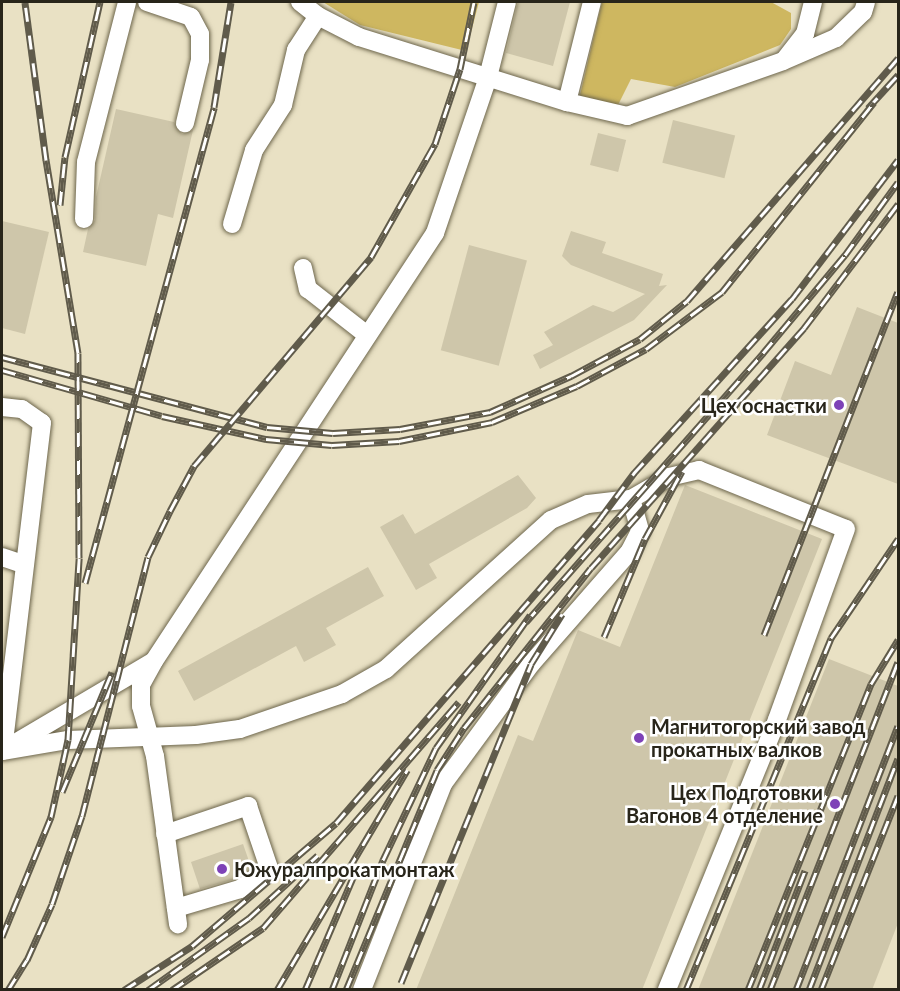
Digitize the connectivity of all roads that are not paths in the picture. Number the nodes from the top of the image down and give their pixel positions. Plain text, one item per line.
1 (127, 2) edge
2 (147, 2) edge
3 (300, 2) edge
4 (507, 2) edge
5 (592, 2) edge
6 (813, 2) edge
7 (866, 2) edge
8 (318, 16) junction
9 (783, 61) junction
10 (488, 77) junction
11 (567, 102) junction
12 (185, 123) dead end
13 (84, 219) dead end
14 (232, 224) dead end
15 (303, 268) dead end
16 (368, 335) junction
17 (2, 407) edge
18 (631, 499) junction
19 (2, 557) edge
20 (22, 564) junction
21 (154, 661) junction
22 (151, 738) junction
23 (2, 751) edge
24 (165, 834) junction
25 (362, 990) edge
26 (667, 990) edge

1 - 13 lane
2 - 12 lane
3 - 8 lane
4 - 10 lane
5 - 11 lane
6 - 9 lane
7 - 9 lane
8 - 10 lane
8 - 14 lane
9 - 11 lane
10 - 11 lane
10 - 16 lane
15 - 16 lane
16 - 21 lane
17 - 20 lane
18 - 22 lane
18 - 25 lane
18 - 26 lane
19 - 20 lane
20 - 23 lane
21 - 22 lane
21 - 23 lane
22 - 23 lane
22 - 24 lane
24 - 24 lane

